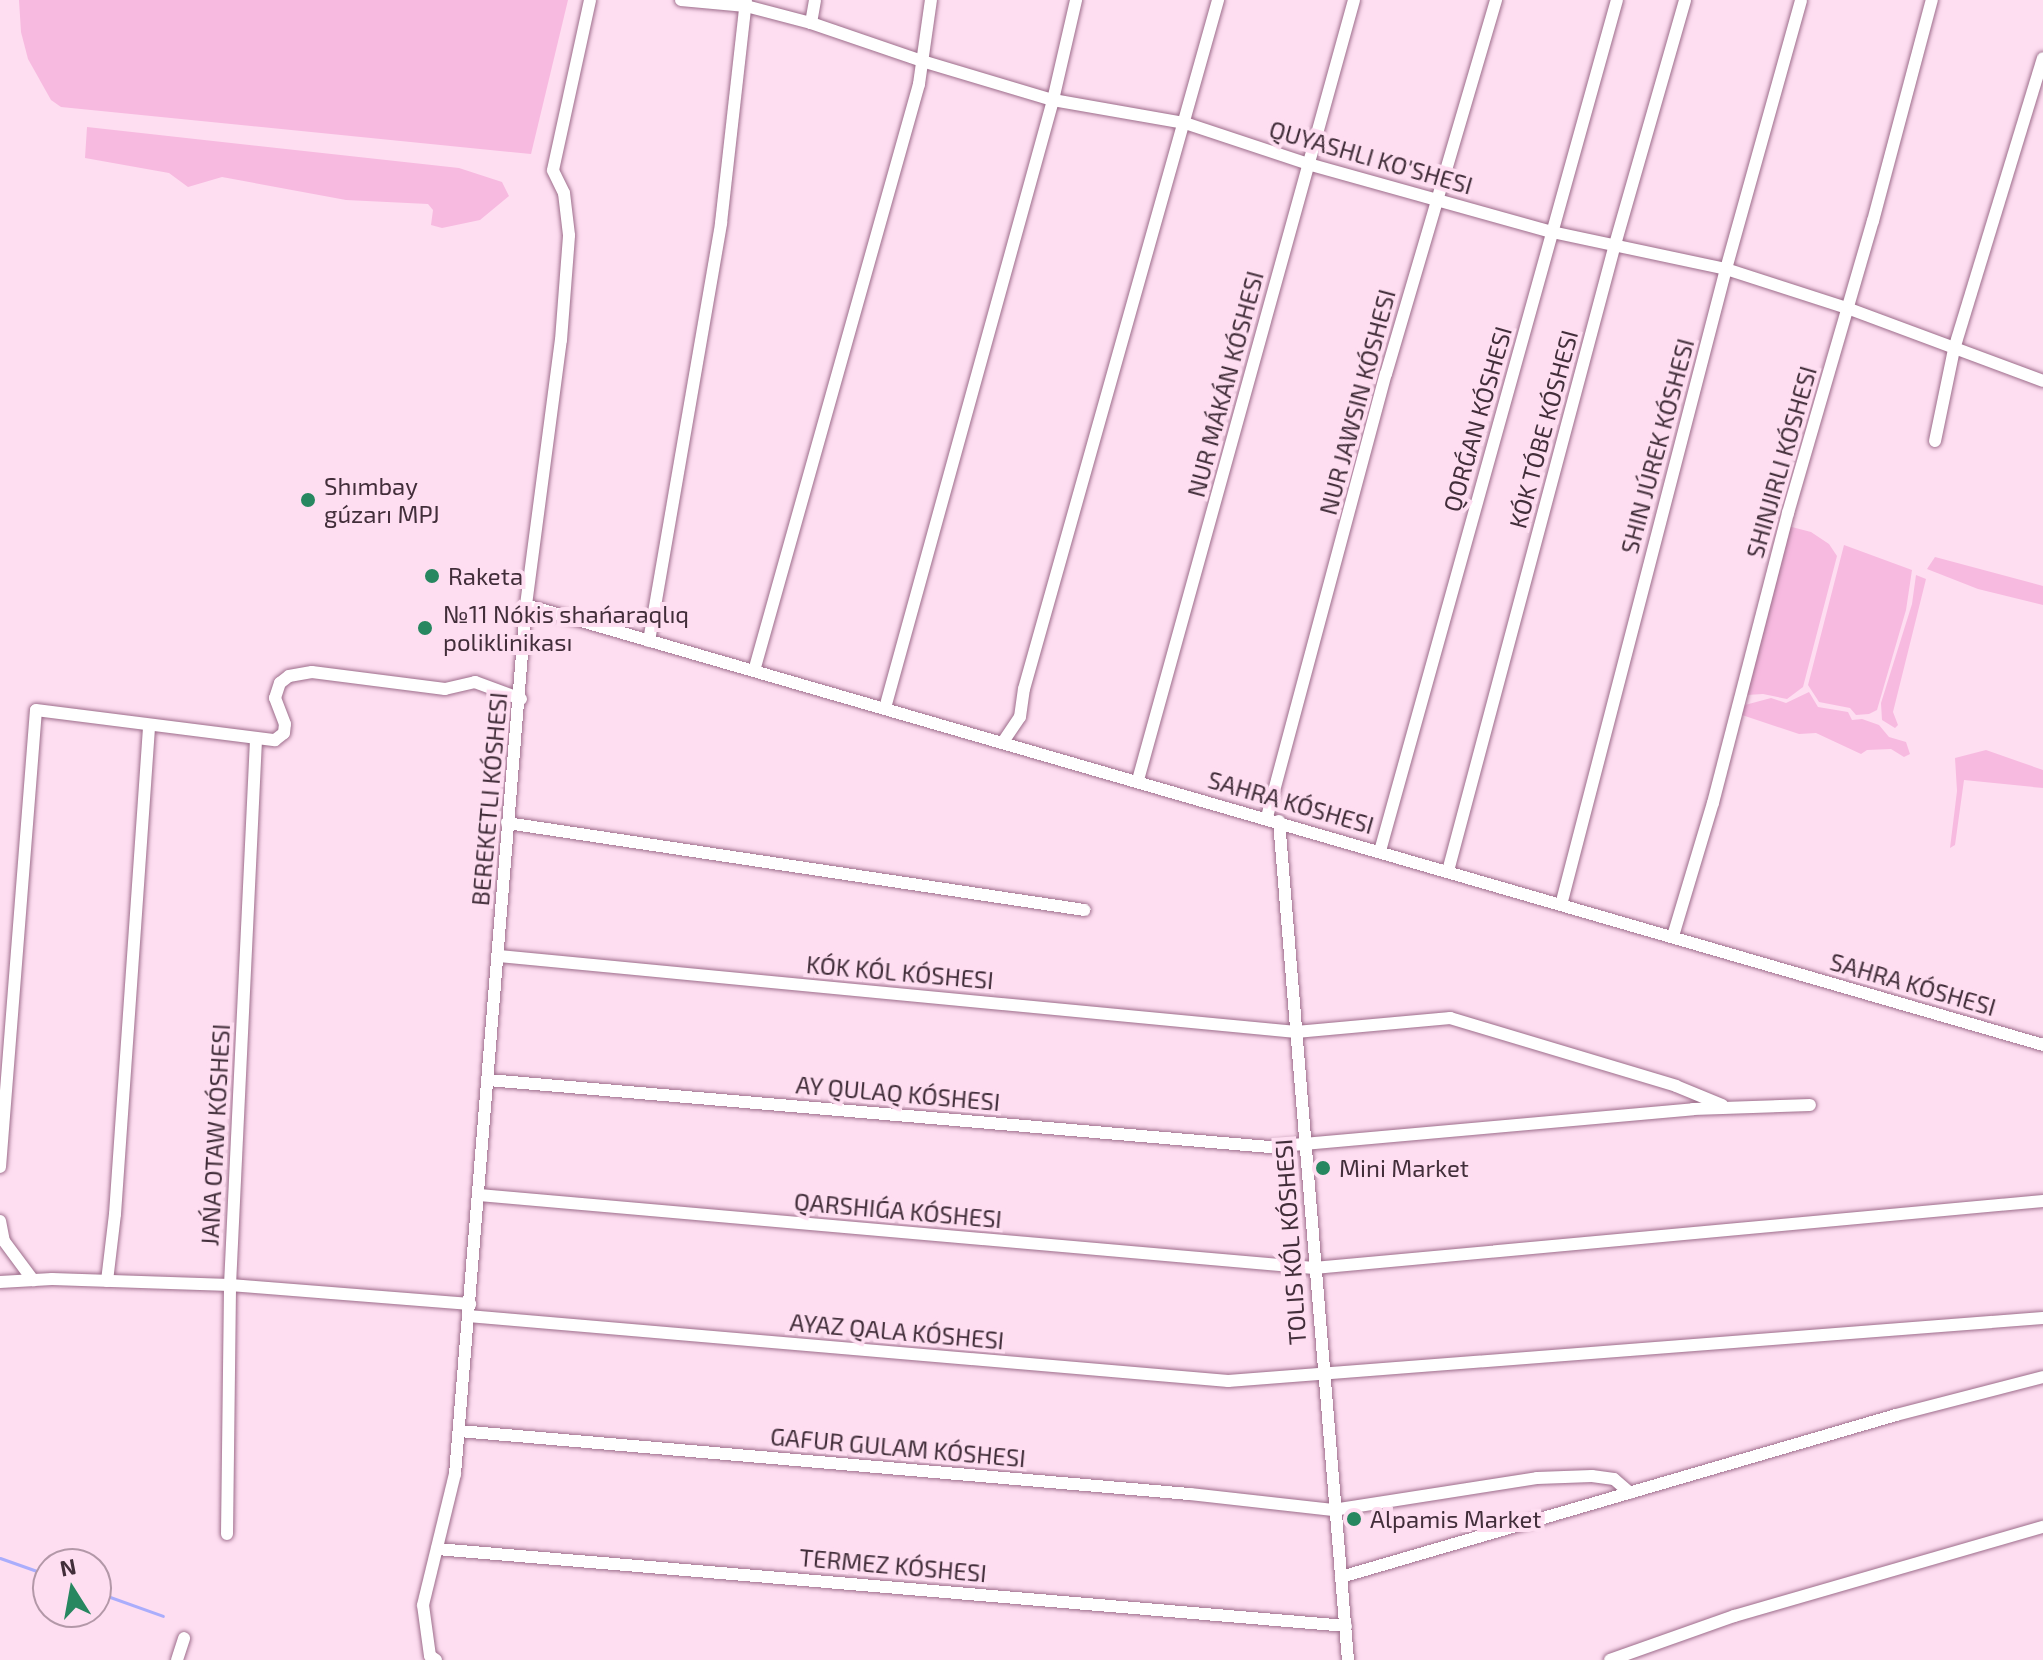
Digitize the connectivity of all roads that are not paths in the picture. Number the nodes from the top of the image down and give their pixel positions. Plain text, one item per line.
1 (590, 0) edge
2 (681, 0) edge
3 (815, 0) edge
4 (931, 0) edge
5 (1076, 0) edge
6 (1218, 0) edge
7 (1354, 0) edge
8 (1496, 0) edge
9 (1617, 0) edge
10 (1685, 0) edge
11 (1801, 0) edge
12 (1932, 0) edge
13 (746, 3) edge
14 (811, 23) junction
15 (2043, 58) edge
16 (922, 61) junction
17 (1053, 100) junction
18 (1185, 123) junction
19 (1308, 164) junction
20 (1437, 199) junction
21 (1552, 232) junction
22 (1614, 248) junction
23 (1726, 269) junction
24 (1847, 308) junction
25 (1954, 349) junction
26 (2043, 381) edge
27 (1935, 441) dead end
28 (526, 605) junction
29 (649, 641) junction
30 (754, 671) junction
31 (521, 699) junction
32 (885, 708) junction
33 (149, 725) junction
34 (256, 739) junction
35 (1003, 742) junction
36 (1138, 780) junction
37 (1273, 819) junction
38 (507, 823) junction
39 (1380, 851) junction
40 (1448, 871) junction
41 (1561, 905) junction
42 (1084, 910) dead end
43 (1673, 936) junction
44 (499, 956) junction
45 (1296, 1032) junction
46 (2043, 1045) edge
47 (488, 1080) junction
48 (1810, 1105) dead end
49 (1728, 1108) junction
50 (1304, 1142) junction
51 (0, 1167) edge
52 (479, 1195) junction
53 (2043, 1201) edge
54 (0, 1221) edge
55 (1314, 1268) junction
56 (33, 1280) junction
57 (107, 1281) junction
58 (0, 1282) edge
59 (230, 1285) junction
60 (469, 1310) junction
61 (2043, 1318) edge
62 (1322, 1376) junction
63 (2043, 1377) edge
64 (459, 1431) junction
65 (1630, 1493) junction
66 (1333, 1510) junction
67 (2043, 1527) edge
68 (227, 1534) dead end
69 (437, 1549) junction
70 (1341, 1577) junction
71 (1346, 1626) junction
72 (184, 1638) dead end
73 (177, 1660) edge
74 (436, 1660) edge
75 (1348, 1660) edge
76 (1610, 1660) edge

1 - 28 street, BEREKETLI KÓSHESI
2 - 13 street, QUYASHLI KO'SHESI
3 - 14 street
4 - 16 street
5 - 17 street
6 - 18 street
7 - 19 street, NUR MÁKÁN KÓSHESI
8 - 20 street
9 - 21 street, QORǴAN KÓSHESI
10 - 22 street, KÓK TÓBE KÓSHESI
11 - 23 street
12 - 24 street
13 - 14 street, QUYASHLI KO'SHESI
13 - 29 street
14 - 16 street, QUYASHLI KO'SHESI
15 - 25 street
16 - 17 street, QUYASHLI KO'SHESI
16 - 30 street
17 - 18 street, QUYASHLI KO'SHESI
17 - 32 street
18 - 19 street, QUYASHLI KO'SHESI
18 - 35 street
19 - 20 street, QUYASHLI KO'SHESI
19 - 36 street, NUR MÁKÁN KÓSHESI
20 - 21 street, QUYASHLI KO'SHESI
20 - 37 street
21 - 22 street, QUYASHLI KO'SHESI
21 - 39 street, QORǴAN KÓSHESI
22 - 23 street, QUYASHLI KO'SHESI
22 - 40 street, KÓK TÓBE KÓSHESI
23 - 24 street, QUYASHLI KO'SHESI
23 - 41 street
24 - 25 street, QUYASHLI KO'SHESI
24 - 43 street
25 - 26 street, QUYASHLI KO'SHESI
25 - 27 street
28 - 29 street, SAHRA KÓSHESI
28 - 31 street, BEREKETLI KÓSHESI
29 - 30 street, SAHRA KÓSHESI
30 - 32 street, SAHRA KÓSHESI
31 - 34 street
31 - 38 street, BEREKETLI KÓSHESI
32 - 35 street, SAHRA KÓSHESI
33 - 34 street
33 - 51 street
33 - 57 street
34 - 59 street, JAŃA OTAW KÓSHESI
35 - 36 street, SAHRA KÓSHESI
36 - 37 street, SAHRA KÓSHESI
37 - 39 street, SAHRA KÓSHESI
37 - 45 street
38 - 42 street
38 - 44 street, BEREKETLI KÓSHESI
39 - 40 street, SAHRA KÓSHESI
40 - 41 street, SAHRA KÓSHESI
41 - 43 street, SAHRA KÓSHESI
43 - 46 street, SAHRA KÓSHESI
44 - 45 street, KÓK KÓL KÓSHESI
44 - 47 street, BEREKETLI KÓSHESI
45 - 49 street, KÓK KÓL KÓSHESI
45 - 50 street
47 - 50 street, AY QULAQ KÓSHESI
47 - 52 street, BEREKETLI KÓSHESI
48 - 49 street, AY QULAQ KÓSHESI
49 - 50 street, AY QULAQ KÓSHESI
50 - 55 street
52 - 55 street
52 - 60 street, BEREKETLI KÓSHESI
53 - 55 street
54 - 56 street
55 - 62 street
56 - 57 street, AYAZ QALA KÓSHESI
56 - 58 street, AYAZ QALA KÓSHESI
57 - 59 street, AYAZ QALA KÓSHESI
59 - 60 street, AYAZ QALA KÓSHESI
59 - 68 street, JAŃA OTAW KÓSHESI
60 - 62 street, AYAZ QALA KÓSHESI
60 - 64 street, BEREKETLI KÓSHESI
61 - 62 street, AYAZ QALA KÓSHESI
62 - 66 street
63 - 65 street
64 - 66 street, GAFUR GULAM KÓSHESI
64 - 69 street, BEREKETLI KÓSHESI
65 - 66 street, GAFUR GULAM KÓSHESI
65 - 70 street
66 - 70 street
67 - 76 street
69 - 71 street, TERMEZ KÓSHESI
69 - 74 street, BEREKETLI KÓSHESI
70 - 71 street
71 - 75 street
72 - 73 street

